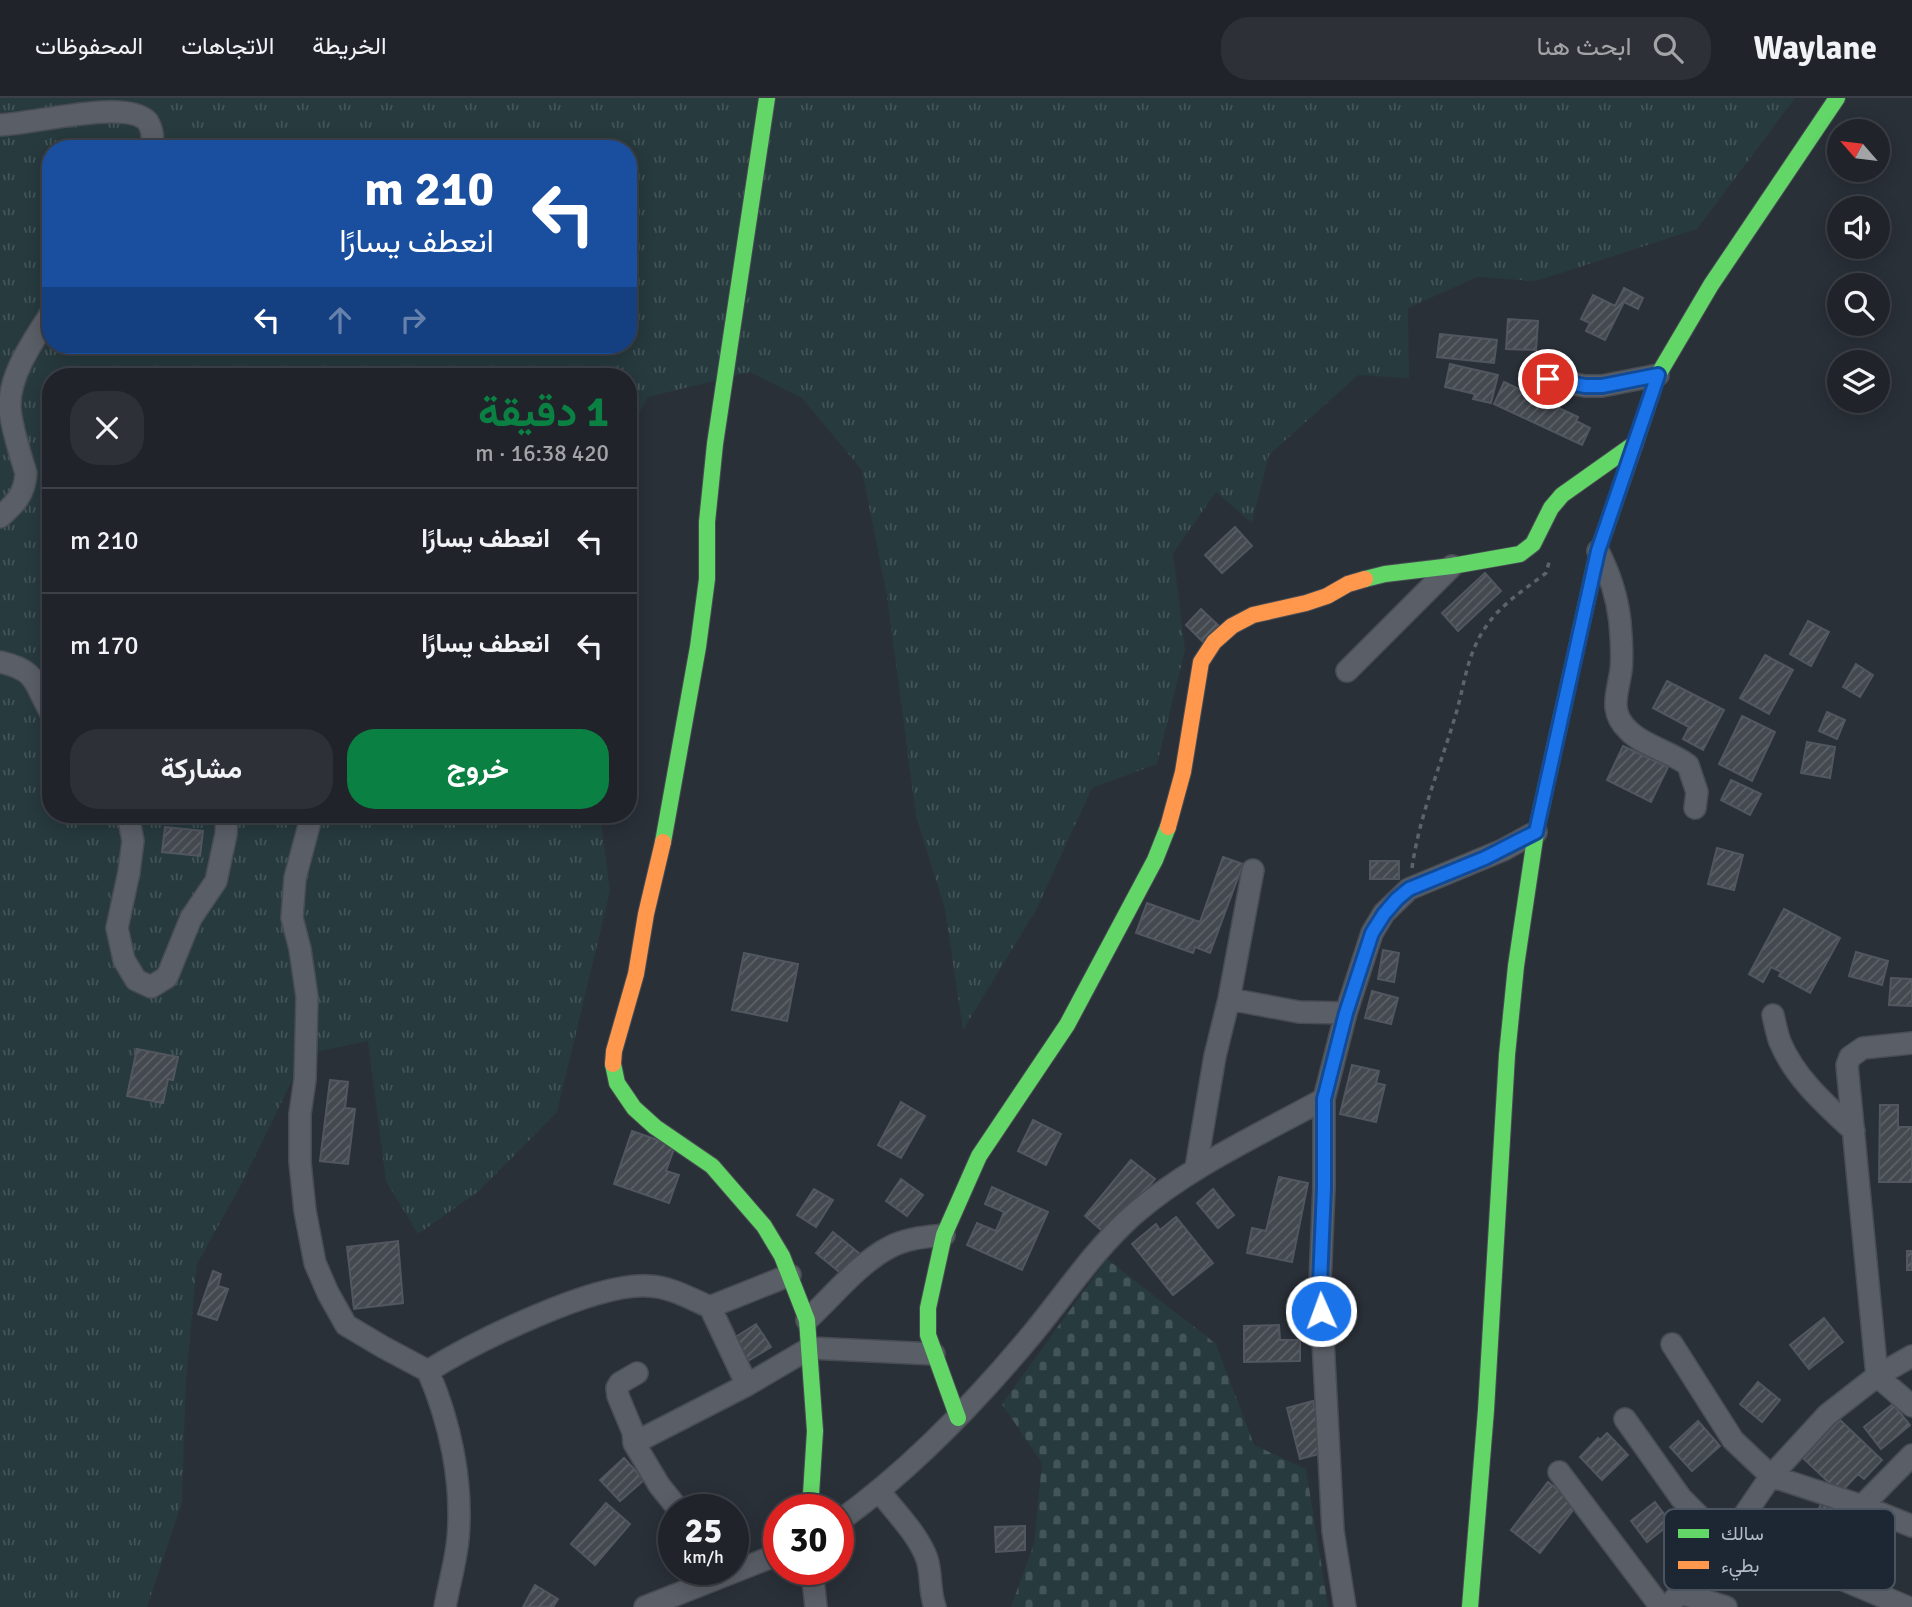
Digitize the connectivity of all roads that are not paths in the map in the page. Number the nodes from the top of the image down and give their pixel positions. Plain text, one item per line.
1 (767, 98) edge
2 (1837, 98) edge
3 (0, 125) edge
4 (153, 140) edge
5 (42, 328) edge
6 (1658, 375) junction
7 (1548, 379) dead end
8 (1634, 444) junction
9 (0, 517) edge
10 (1598, 551) junction
11 (1452, 566) junction
12 (0, 662) edge
13 (1347, 671) dead end
14 (42, 700) edge
15 (1695, 807) dead end
16 (130, 823) edge
17 (227, 823) edge
18 (310, 823) edge
19 (1536, 832) junction
20 (1253, 870) dead end
21 (1229, 999) junction
22 (1346, 1013) junction
23 (1773, 1015) dead end
24 (1912, 1043) edge
25 (1324, 1099) junction
26 (1854, 1131) junction
27 (1196, 1168) junction
28 (944, 1235) junction
29 (790, 1275) junction
30 (710, 1307) junction
31 (807, 1320) junction
32 (1672, 1344) dead end
33 (810, 1348) junction
34 (934, 1354) junction
35 (1912, 1356) edge
36 (428, 1371) junction
37 (637, 1373) dead end
38 (1877, 1376) junction
39 (747, 1385) junction
40 (1912, 1406) edge
41 (958, 1418) junction
42 (1625, 1419) dead end
43 (634, 1443) junction
44 (1912, 1455) edge
45 (1559, 1472) dead end
46 (1771, 1476) junction
47 (880, 1492) junction
48 (666, 1494) edge
49 (811, 1494) edge
50 (1862, 1506) junction
51 (1692, 1509) edge
52 (1747, 1509) edge
53 (1869, 1509) edge
54 (854, 1511) edge
55 (1895, 1520) edge
56 (1912, 1527) edge
57 (696, 1585) edge
58 (814, 1585) edge
59 (1867, 1590) edge
60 (1674, 1600) edge
61 (445, 1607) edge
62 (645, 1607) edge
63 (816, 1607) edge
64 (935, 1607) edge
65 (1345, 1607) edge
66 (1470, 1607) edge
67 (1661, 1607) edge
68 (1726, 1607) edge
69 (1908, 1607) edge

1 - 29 street
2 - 6 street
3 - 4 street
5 - 9 street
6 - 7 street
6 - 8 street
8 - 10 street
8 - 11 street
10 - 15 street
10 - 19 street
11 - 13 street
11 - 28 street
12 - 14 street
16 - 17 street
18 - 36 street
19 - 22 street
19 - 66 street
20 - 21 street
21 - 22 street
21 - 27 street
22 - 25 street
23 - 26 street
24 - 26 street
25 - 27 street
25 - 65 street
26 - 38 street
27 - 41 street
28 - 31 street
28 - 34 street
29 - 30 street
29 - 31 street
30 - 36 street
30 - 39 street
31 - 33 street
32 - 46 street
33 - 34 street
33 - 39 street
33 - 49 street
34 - 41 street
35 - 38 street
36 - 61 street
37 - 43 street
38 - 40 street
38 - 46 street
39 - 43 street
41 - 47 street
42 - 51 street
43 - 48 street
44 - 50 street
45 - 67 street
46 - 50 street
46 - 52 street
47 - 54 street
47 - 64 street
50 - 53 street
55 - 56 street
57 - 62 street
58 - 63 street
59 - 69 street
60 - 68 street

